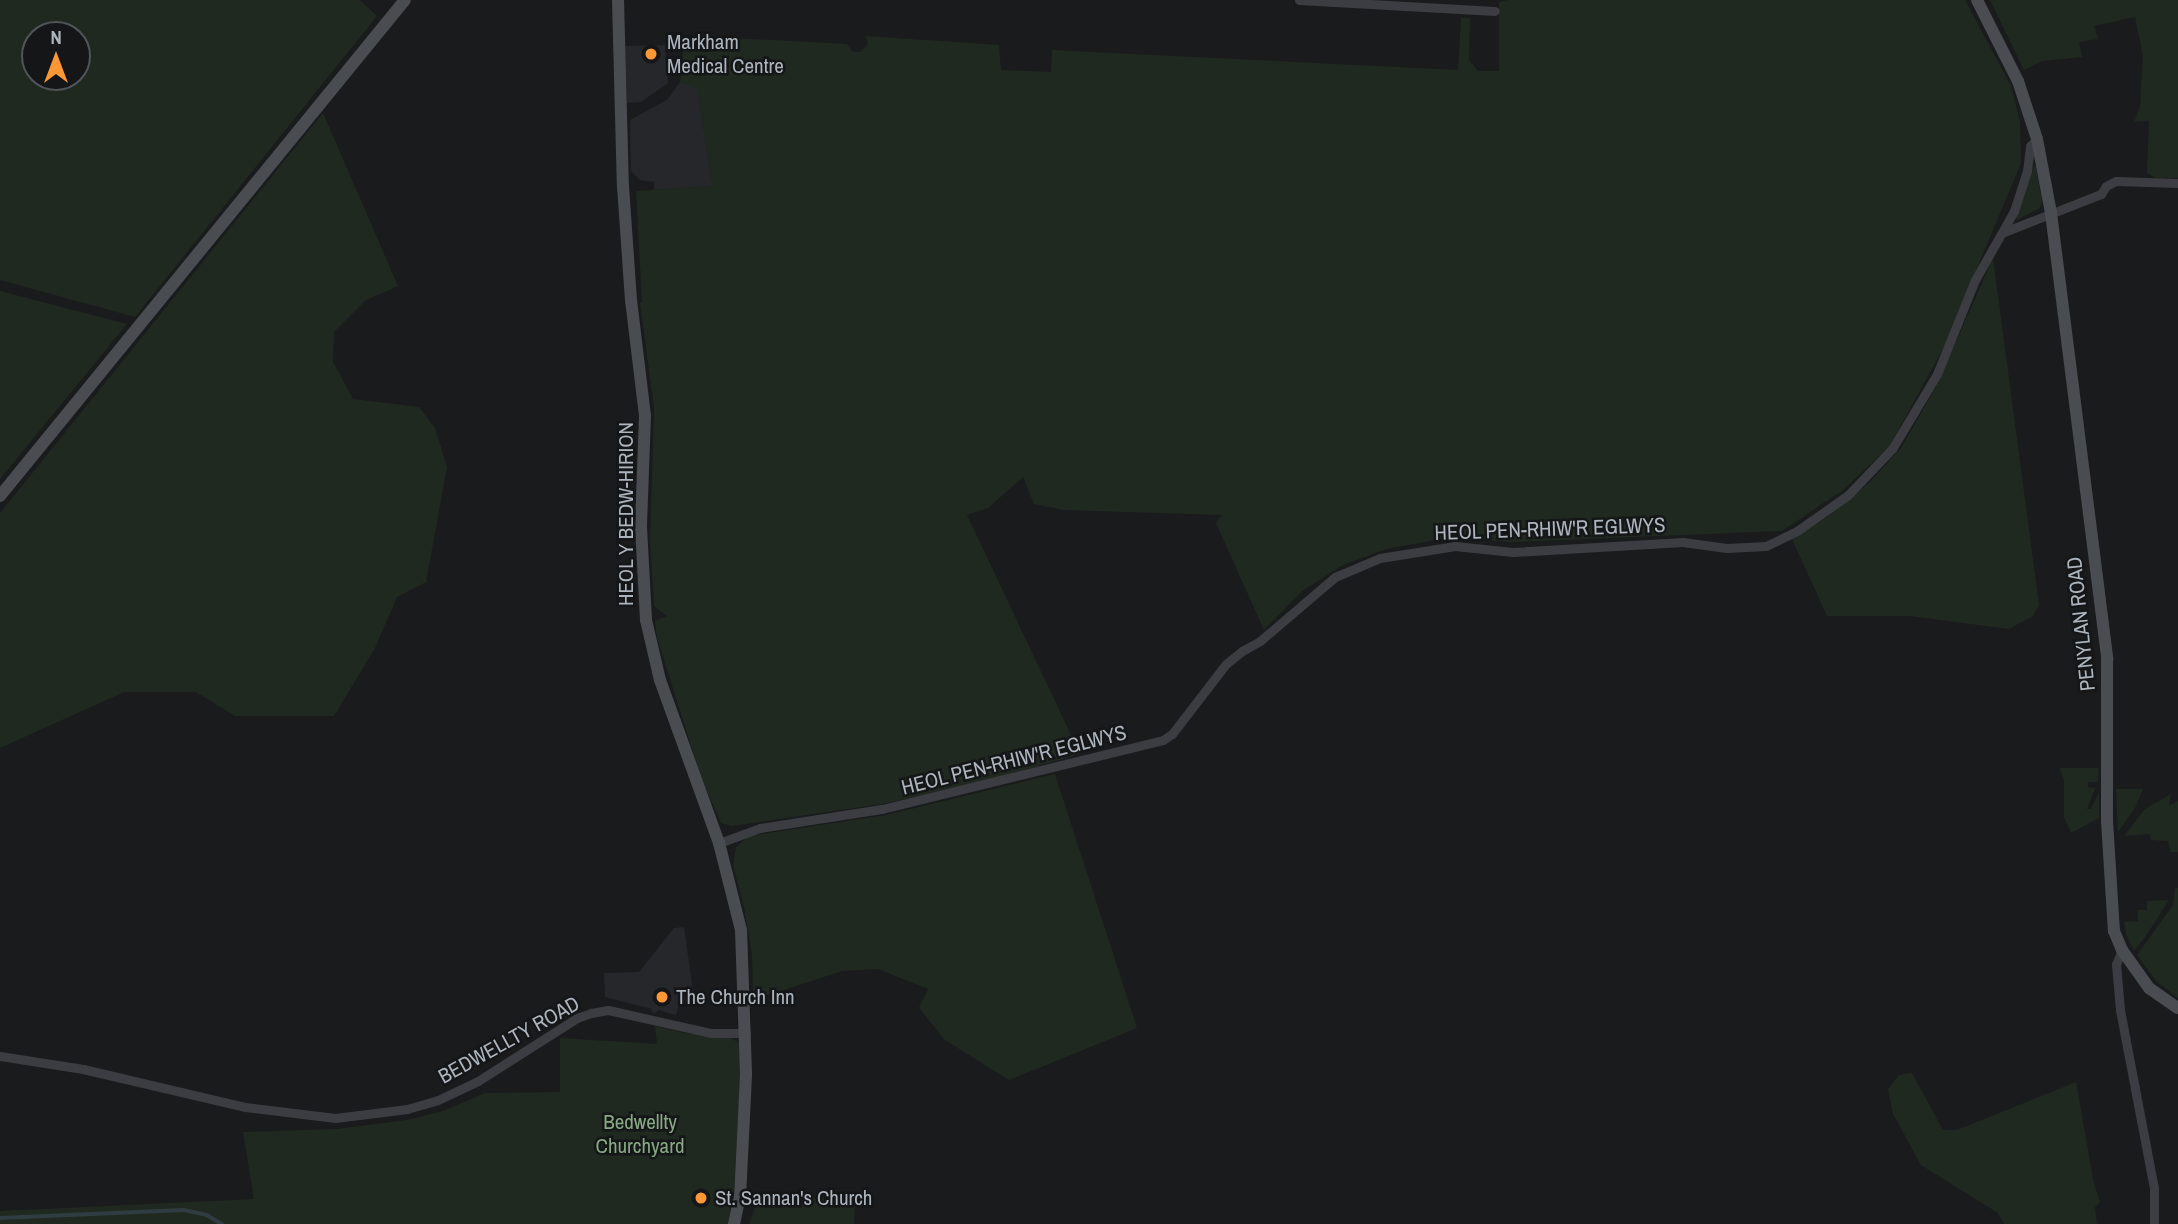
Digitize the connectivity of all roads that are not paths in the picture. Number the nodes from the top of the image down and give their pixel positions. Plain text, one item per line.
1 (405, 0) edge
2 (618, 0) edge
3 (1299, 0) edge
4 (1977, 0) edge
5 (1375, 2) edge
6 (1495, 11) dead end
7 (2037, 139) junction
8 (2178, 183) edge
9 (2051, 213) junction
10 (2004, 232) junction
11 (0, 496) edge
12 (719, 843) junction
13 (2122, 950) junction
14 (2178, 1008) edge
15 (746, 1032) junction
16 (0, 1056) edge
17 (734, 1224) edge
18 (2154, 1224) edge

1 - 11 main road
2 - 12 main road, HEOL Y BEDW-HIRION
3 - 5 street
4 - 7 main road, PENYLAN ROAD
5 - 6 street
7 - 9 main road, PENYLAN ROAD
7 - 10 street, HEOL PEN-RHIW'R EGLWYS
8 - 9 street
9 - 10 street
9 - 13 main road, PENYLAN ROAD
10 - 12 street, HEOL PEN-RHIW'R EGLWYS
12 - 15 main road, HEOL Y BEDW-HIRION
13 - 14 main road, PENYLAN ROAD
13 - 18 street
15 - 16 street, BEDWELLTY ROAD
15 - 17 main road, HEOL Y BEDW-HIRION

